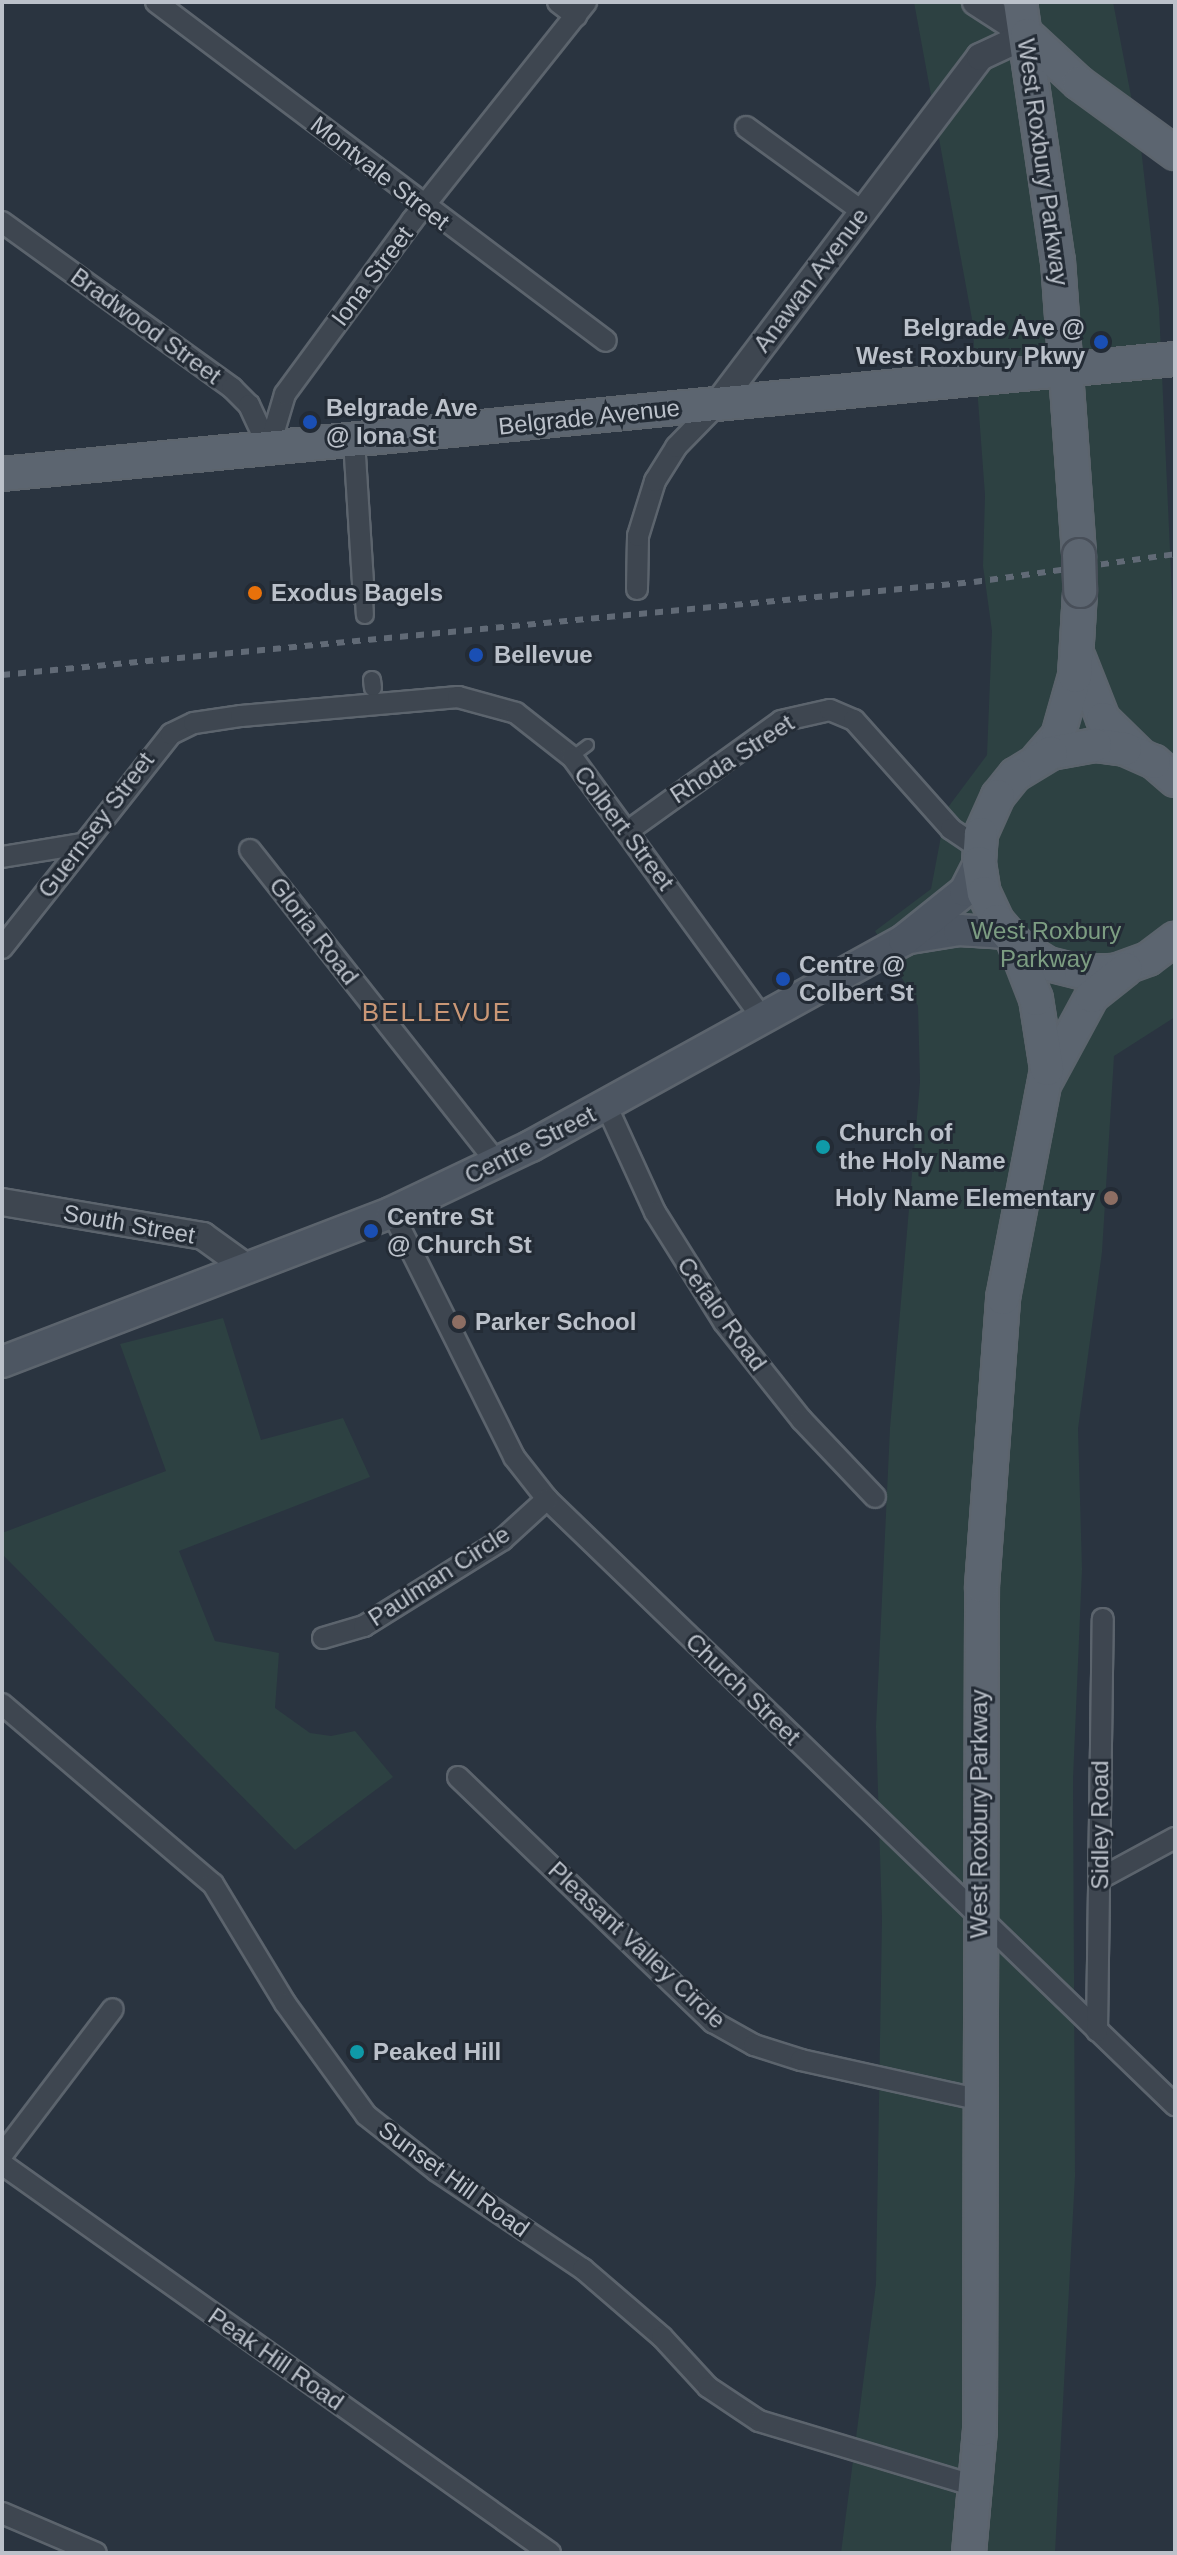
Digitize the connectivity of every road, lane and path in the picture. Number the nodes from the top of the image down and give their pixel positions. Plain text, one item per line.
1 (156, 2) edge
2 (558, 2) edge
3 (976, 2) edge
4 (1020, 2) edge
5 (1038, 2) edge
6 (581, 9) edge
7 (1027, 35) junction
8 (746, 127) dead end
9 (1175, 153) edge
10 (424, 208) junction
11 (863, 212) junction
12 (2, 222) edge
13 (606, 341) dead end
14 (1175, 359) edge
15 (1068, 372) junction
16 (717, 405) junction
17 (354, 440) junction
18 (269, 448) junction
19 (2, 474) edge
20 (637, 589) dead end
21 (365, 606) dead end
22 (1079, 658) junction
23 (443, 697) joint
24 (1139, 754) junction
25 (1038, 759) junction
26 (1173, 776) edge
27 (628, 831) junction
28 (81, 844) junction
29 (250, 850) dead end
30 (979, 855) junction
31 (2, 857) edge
32 (1010, 936) junction
33 (1175, 939) edge
34 (904, 940) junction
35 (2, 948) edge
36 (1132, 967) junction
37 (762, 1018) junction
38 (1046, 1081) junction
39 (606, 1105) junction
40 (497, 1163) junction
41 (2, 1202) edge
42 (392, 1212) junction
43 (246, 1267) junction
44 (2, 1362) edge
45 (875, 1497) dead end
46 (547, 1499) junction
47 (1103, 1619) dead end
48 (323, 1638) dead end
49 (2, 1704) edge
50 (458, 1777) dead end
51 (1175, 1838) edge
52 (1101, 1878) junction
53 (978, 1917) junction
54 (113, 2009) dead end
55 (1097, 2031) junction
56 (982, 2100) junction
57 (1175, 2105) edge
58 (2, 2155) edge
59 (2, 2164) edge
60 (975, 2486) junction
61 (2, 2513) edge
62 (96, 2553) edge
63 (550, 2553) edge
64 (969, 2553) edge

1 - 10 street, Montvale Street
2 - 6 street
3 - 7 street
4 - 7 main road, West Roxbury Parkway
5 - 7 street
6 - 10 street, Iona Street
7 - 9 main road
7 - 11 street, Anawan Avenue
7 - 15 main road, West Roxbury Parkway
8 - 11 street
10 - 13 street, Montvale Street
10 - 18 street, Iona Street
11 - 16 street, Anawan Avenue
12 - 18 street, Bradwood Street
14 - 15 main road, Belgrade Avenue
15 - 16 main road, Belgrade Avenue
15 - 22 main road, West Roxbury Parkway, bridge
16 - 17 main road, Belgrade Avenue
16 - 20 street, Anawan Avenue
17 - 18 main road, Belgrade Avenue
17 - 21 street
18 - 19 main road, Belgrade Avenue
22 - 24 main road, West Roxbury Parkway
22 - 25 main road, West Roxbury Parkway
23 - 27 street, Colbert Street
23 - 28 street, Guernsey Street
24 - 25 main road
24 - 26 main road
25 - 30 main road
27 - 30 street, Rhoda Street
27 - 37 street, Colbert Street
28 - 31 street
28 - 35 street, Guernsey Street
29 - 40 street, Gloria Road
30 - 32 main road, West Roxbury Parkway
30 - 34 main road, Centre Street
32 - 34 main road, Centre Street
32 - 36 main road
32 - 38 main road, West Roxbury Parkway
33 - 36 main road, West Roxbury Parkway
34 - 37 main road, Centre Street
36 - 38 main road, West Roxbury Parkway
37 - 39 main road, Centre Street
38 - 53 main road, West Roxbury Parkway
39 - 40 main road, Centre Street
39 - 45 street, Cefalo Road
40 - 42 main road, Centre Street
41 - 43 street, South Street
42 - 43 main road, Centre Street
42 - 46 street, Church Street
43 - 44 main road, Centre Street
46 - 48 street, Paulman Circle
46 - 53 street, Church Street
47 - 52 street, Sidley Road
49 - 60 street, Sunset Hill Road
50 - 56 street, Pleasant Valley Circle
51 - 52 street
52 - 55 street, Sidley Road
53 - 55 street, Church Street
53 - 56 main road, West Roxbury Parkway
54 - 58 street
55 - 57 street, Church Street
56 - 60 main road, West Roxbury Parkway
59 - 63 street, Peak Hill Road
60 - 64 main road, West Roxbury Parkway
61 - 62 street

